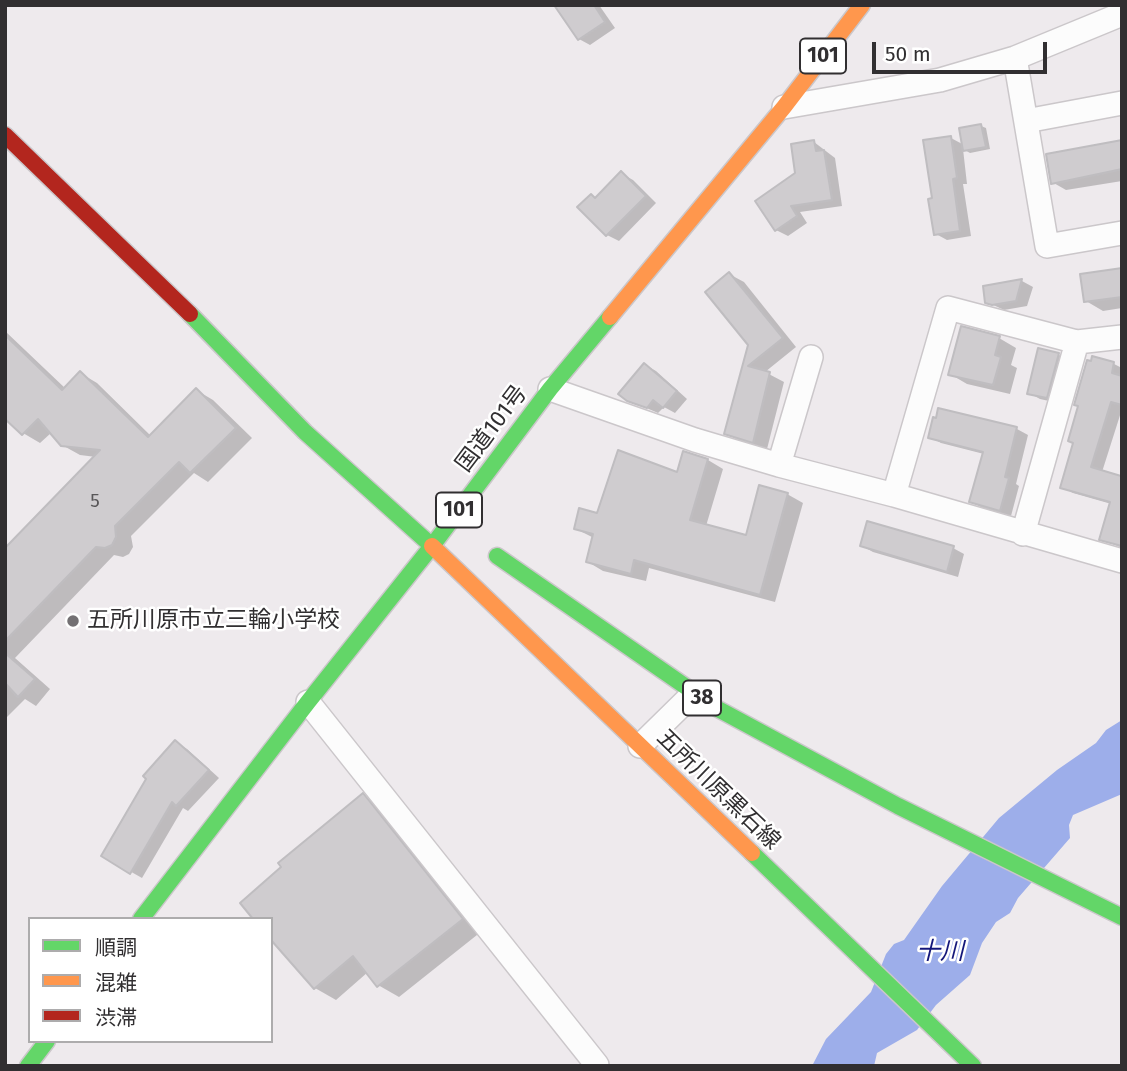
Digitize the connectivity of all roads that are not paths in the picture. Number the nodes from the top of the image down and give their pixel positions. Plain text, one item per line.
1 (862, 5) edge
2 (1122, 14) edge
3 (1015, 58) junction
4 (1122, 103) edge
5 (784, 107) junction
6 (1026, 121) junction
7 (5, 135) edge
8 (1122, 233) edge
9 (1122, 337) edge
10 (1077, 342) junction
11 (811, 357) dead end
12 (550, 389) junction
13 (779, 465) junction
14 (894, 495) junction
15 (1023, 534) junction
16 (432, 547) junction
17 (496, 556) dead end
18 (1122, 561) edge
19 (694, 693) junction
20 (308, 702) junction
21 (640, 746) junction
22 (143, 917) edge
23 (1122, 917) edge
24 (45, 1043) edge
25 (597, 1065) edge
26 (28, 1066) edge
27 (973, 1066) edge

1 - 5 main road, 国道101号 / 101
2 - 3 street
3 - 5 street
3 - 6 street
4 - 6 street
5 - 12 main road, 国道101号 / 101
6 - 8 street
7 - 16 main road, 五所川原黒石線
9 - 10 street
10 - 14 street
10 - 15 street
11 - 13 street
12 - 13 street
12 - 16 main road, 国道101号 / 101
13 - 14 street
14 - 15 street
15 - 18 street
16 - 20 main road, 国道101号 / 101
16 - 21 main road, 五所川原黒石線
17 - 19 main road, 38
19 - 21 street
19 - 23 main road, 38
20 - 22 main road, 国道101号 / 101
20 - 25 street
21 - 27 main road, 五所川原黒石線
24 - 26 main road

